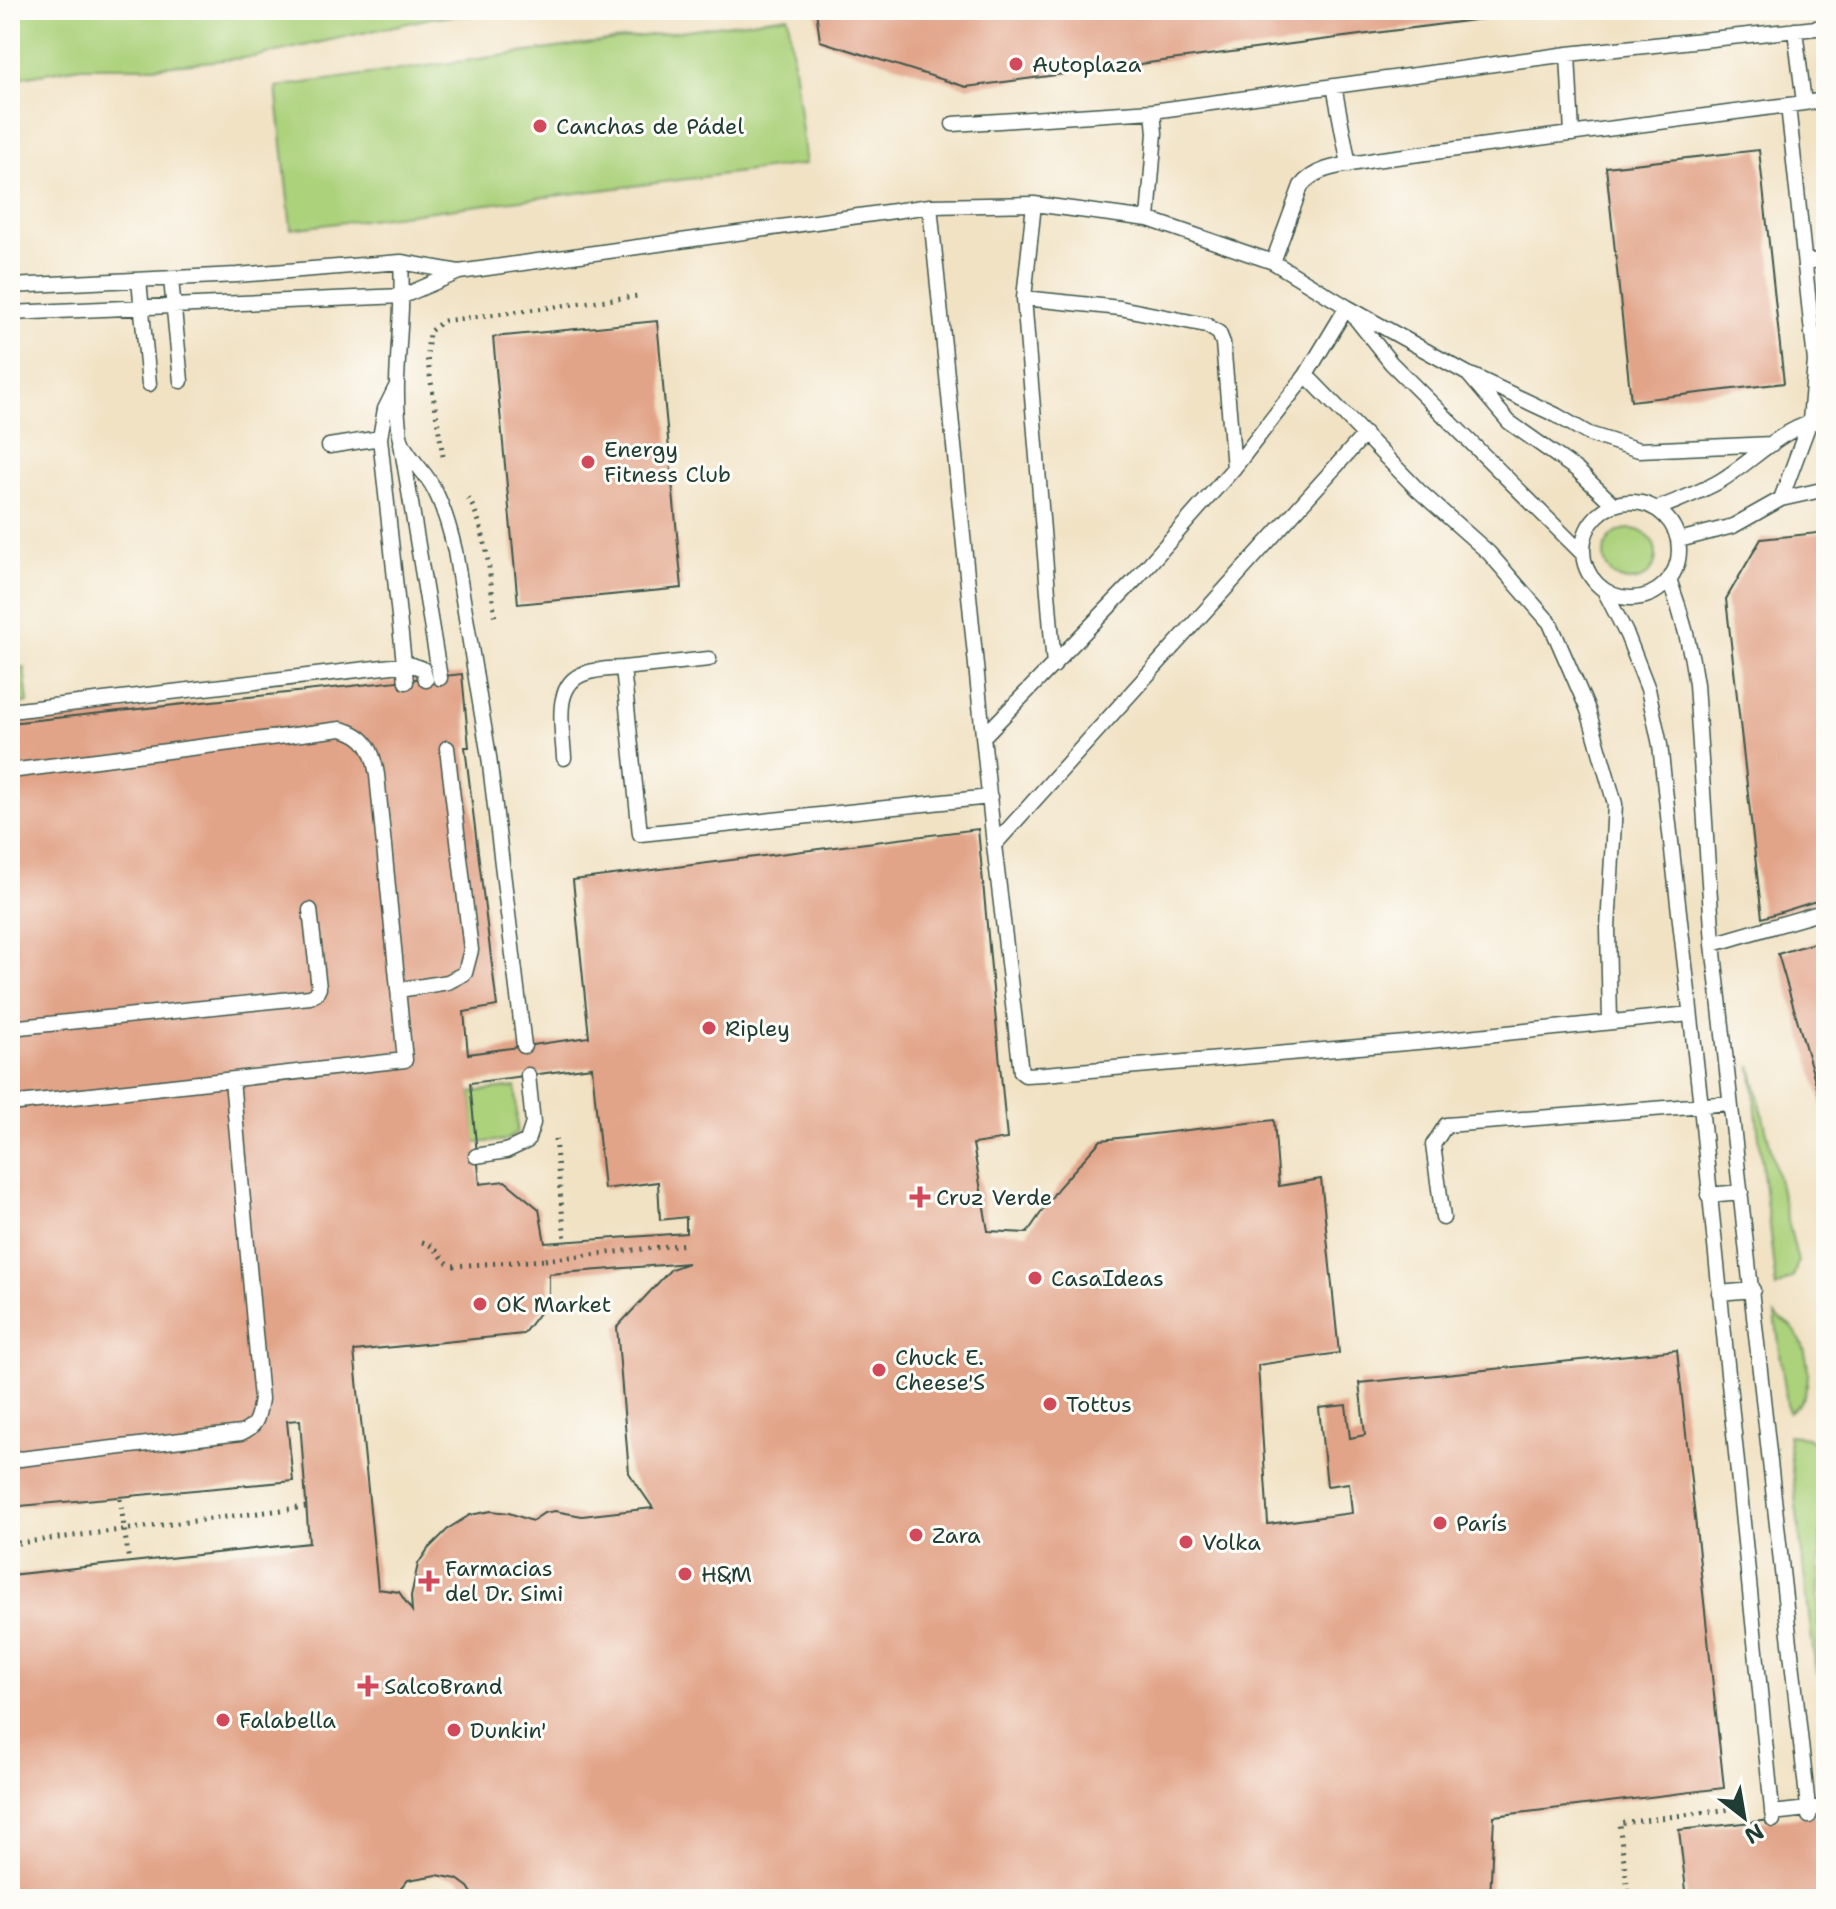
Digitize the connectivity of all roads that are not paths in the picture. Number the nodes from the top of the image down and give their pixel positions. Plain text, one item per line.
1 (1826, 27) edge
2 (1795, 30) junction
3 (1568, 54) junction
4 (1334, 86) junction
5 (1826, 100) edge
6 (1804, 103) junction
7 (1788, 105) junction
8 (1153, 111) junction
9 (953, 124) dead end
10 (1572, 134) junction
11 (1349, 165) junction
12 (1034, 204) junction
13 (930, 206) junction
14 (1148, 219) junction
15 (1826, 259) edge
16 (401, 262) junction
17 (1273, 262) junction
18 (1806, 262) junction
19 (459, 272) junction
20 (171, 279) junction
21 (139, 280) junction
22 (11, 285) edge
23 (403, 296) junction
24 (1024, 298) junction
25 (173, 305) junction
26 (141, 307) junction
27 (1347, 307) junction
28 (10, 313) edge
29 (1468, 374) junction
30 (1306, 375) junction
31 (181, 381) dead end
32 (149, 384) dead end
33 (397, 385) junction
34 (1826, 420) edge
35 (1810, 421) junction
36 (1365, 434) junction
37 (380, 438) junction
38 (401, 439) junction
39 (1772, 444) junction
40 (329, 446) dead end
41 (1234, 468) junction
42 (1826, 489) edge
43 (1781, 499) junction
44 (1613, 504) junction
45 (1657, 509) junction
46 (1679, 540) junction
47 (1582, 553) junction
48 (1669, 579) junction
49 (1604, 590) junction
50 (709, 659) dead end
51 (1054, 666) junction
52 (623, 668) junction
53 (406, 682) dead end
54 (10, 711) edge
55 (983, 737) junction
56 (447, 748) dead end
57 (564, 758) dead end
58 (10, 771) edge
59 (990, 797) junction
60 (994, 845) junction
61 (310, 910) dead end
62 (1826, 911) edge
63 (1713, 944) junction
64 (399, 990) junction
65 (1690, 1014) junction
66 (1610, 1022) junction
67 (10, 1028) edge
68 (524, 1046) dead end
69 (528, 1075) dead end
70 (232, 1080) junction
71 (1730, 1103) junction
72 (10, 1104) edge
73 (1701, 1106) junction
74 (476, 1156) dead end
75 (1741, 1192) junction
76 (1708, 1195) junction
77 (1443, 1218) dead end
78 (1753, 1290) junction
79 (1719, 1293) junction
80 (10, 1456) edge
81 (1826, 1807) edge
82 (1808, 1813) junction

1 - 2 lane
2 - 3 lane
2 - 6 lane
3 - 4 lane
3 - 10 lane
4 - 8 lane
4 - 11 lane
5 - 6 lane
6 - 7 lane
7 - 10 lane
7 - 18 lane
8 - 9 lane
8 - 14 lane
10 - 11 lane
11 - 17 lane
12 - 13 lane
12 - 14 lane
12 - 24 lane
13 - 19 lane
13 - 55 lane
14 - 17 lane
15 - 18 lane
16 - 19 lane
16 - 20 lane
16 - 23 lane
17 - 27 lane
18 - 35 lane
19 - 23 lane
20 - 21 lane
20 - 25 lane
21 - 22 lane
21 - 26 lane
23 - 25 lane
23 - 33 lane
24 - 41 lane
24 - 51 lane
25 - 26 lane
25 - 31 lane
26 - 28 lane
26 - 32 lane
27 - 29 lane
27 - 30 lane
27 - 47 lane
29 - 39 lane
29 - 44 lane
30 - 36 lane
30 - 41 lane
33 - 37 lane
33 - 38 lane
34 - 35 lane
35 - 39 lane
35 - 43 lane
36 - 60 lane
36 - 66 lane
37 - 40 lane
37 - 53 lane
38 - 54 lane
38 - 68 lane
39 - 45 lane
41 - 51 lane
42 - 43 lane
43 - 46 lane
44 - 45 lane
44 - 47 lane
45 - 46 lane
46 - 48 lane
47 - 49 lane
48 - 49 lane
48 - 63 lane
49 - 65 lane
50 - 52 lane
51 - 55 lane
52 - 57 lane
52 - 59 lane
55 - 59 lane
56 - 64 lane
58 - 64 lane
59 - 60 lane
60 - 66 lane
61 - 67 lane
62 - 63 lane
63 - 71 lane
64 - 70 lane
65 - 66 lane
65 - 73 lane
69 - 74 lane
70 - 72 lane
70 - 80 lane
71 - 73 lane
71 - 75 lane
73 - 76 lane
73 - 77 lane
75 - 76 lane
75 - 78 lane
76 - 79 lane
78 - 79 lane
78 - 82 lane
79 - 82 lane
81 - 82 lane

